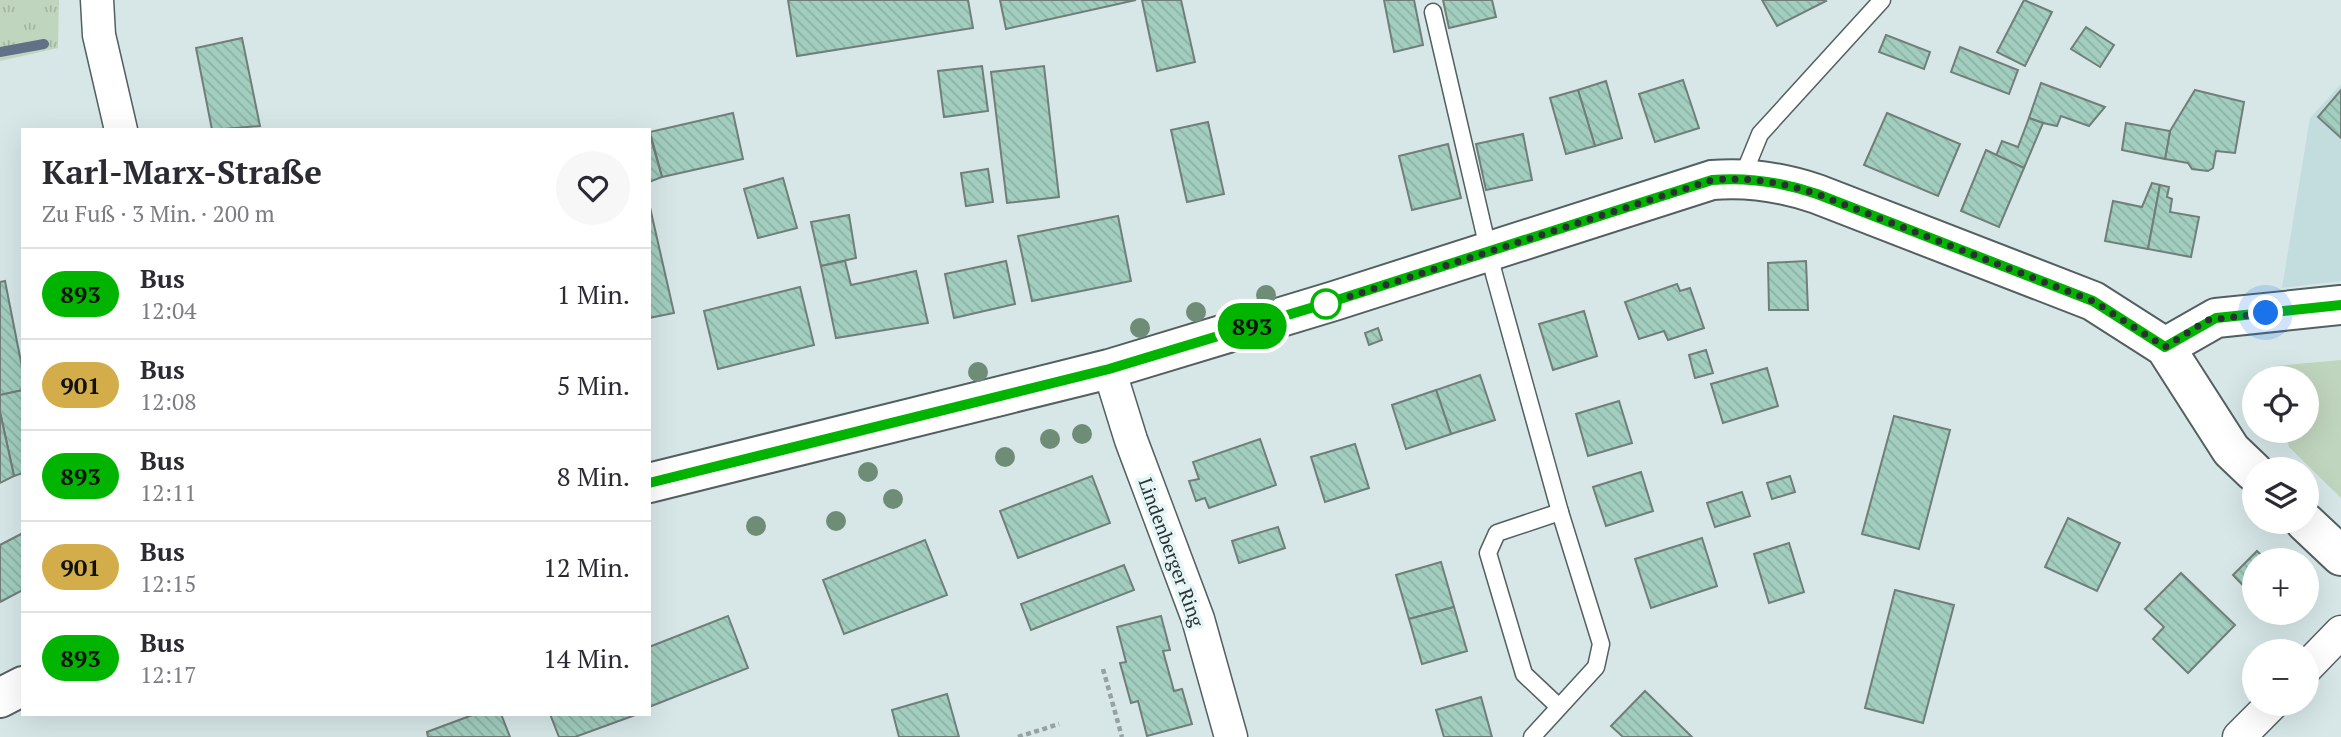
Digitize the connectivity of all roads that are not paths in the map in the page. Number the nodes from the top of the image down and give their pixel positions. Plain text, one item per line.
1 (97, 0) edge
2 (1882, 0) edge
3 (1433, 12) dead end
4 (121, 128) edge
5 (1742, 178) junction
6 (1488, 251) junction
7 (2341, 305) edge
8 (2165, 347) junction
9 (1109, 369) junction
10 (2242, 461) edge
11 (651, 483) edge
12 (1560, 512) junction
13 (2318, 534) edge
14 (2341, 556) edge
15 (2341, 632) edge
16 (2319, 655) edge
17 (21, 687) edge
18 (0, 698) edge
19 (1559, 707) junction
20 (2260, 716) edge
21 (1231, 737) edge
22 (1532, 737) edge
23 (2239, 737) edge

1 - 4 street
2 - 5 lane
3 - 6 lane
5 - 6 street
5 - 8 street
6 - 9 street
6 - 12 lane
7 - 8 street
8 - 10 street
9 - 11 street
9 - 21 street, Lindenberger Ring
12 - 19 lane
12 - 19 lane
13 - 14 street
15 - 16 street
17 - 18 street
19 - 22 lane
20 - 23 street

